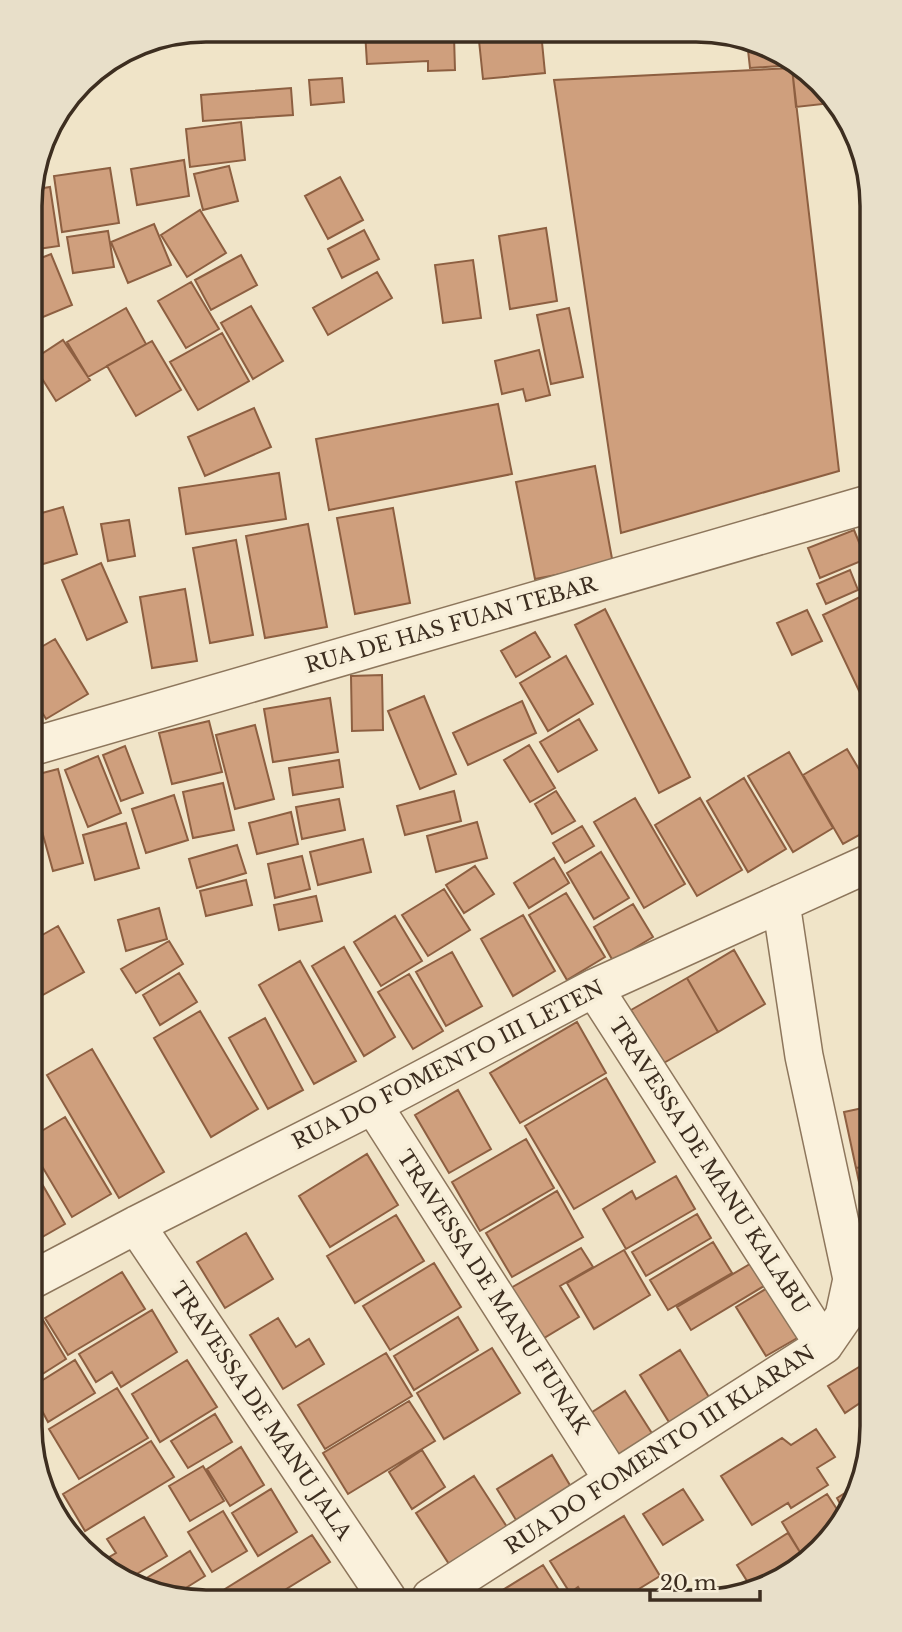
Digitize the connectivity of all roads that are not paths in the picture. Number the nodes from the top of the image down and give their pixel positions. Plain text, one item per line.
1 (860, 506) edge
2 (42, 744) edge
3 (860, 867) edge
4 (781, 903) junction
5 (594, 988) junction
6 (373, 1105) junction
7 (136, 1225) junction
8 (42, 1276) edge
9 (824, 1345) junction
10 (613, 1480) junction
11 (382, 1590) edge
12 (442, 1590) edge

1 - 2 street, RUA DE HAS FUAN TEBAR
3 - 4 street, RUA DO FOMENTO III LETEN
4 - 5 street, RUA DO FOMENTO III LETEN
4 - 9 street, RUA DO FOMENTO III KLARAN
5 - 6 street, RUA DO FOMENTO III LETEN
5 - 9 street, TRAVESSA DE MANU KALABU
6 - 7 street, RUA DO FOMENTO III LETEN
6 - 10 street, TRAVESSA DE MANU FUNAK
7 - 8 street, RUA DO FOMENTO III LETEN
7 - 11 street, TRAVESSA DE MANU JALA
9 - 10 street, RUA DO FOMENTO III KLARAN
10 - 12 street, RUA DO FOMENTO III KLARAN

